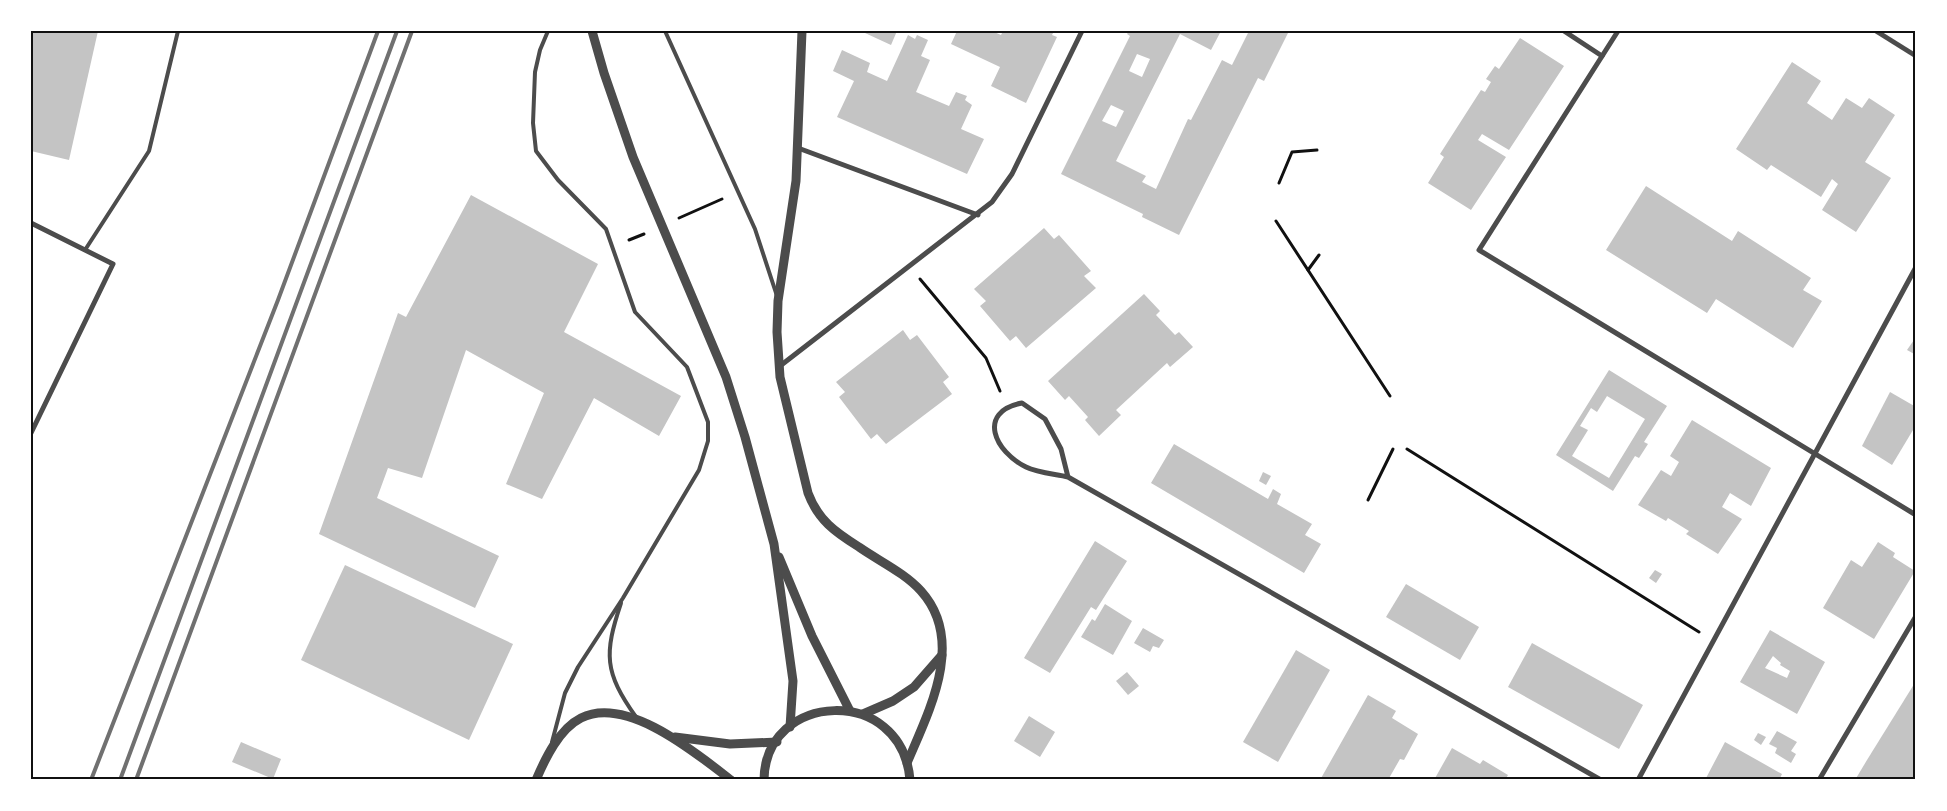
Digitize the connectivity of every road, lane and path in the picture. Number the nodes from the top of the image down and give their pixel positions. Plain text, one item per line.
1 (178, 31) edge
2 (548, 31) edge
3 (592, 31) edge
4 (665, 31) edge
5 (802, 31) edge
6 (1082, 31) edge
7 (1564, 31) edge
8 (1618, 31) edge
9 (1876, 31) edge
10 (1602, 56) junction
11 (1916, 56) edge
12 (798, 148) junction
13 (1317, 150) dead end
14 (1279, 183) dead end
15 (978, 215) junction
16 (1276, 220) dead end
17 (31, 223) edge
18 (85, 250) junction
19 (1319, 256) dead end
20 (910, 266) junction
21 (1916, 267) edge
22 (1308, 270) junction
23 (778, 301) junction
24 (780, 366) junction
25 (1390, 396) dead end
26 (1007, 405) junction
27 (31, 433) edge
28 (1392, 449) dead end
29 (1407, 449) dead end
30 (1816, 454) junction
31 (1068, 477) junction
32 (1368, 500) dead end
33 (1916, 515) edge
34 (774, 544) junction
35 (623, 598) junction
36 (1916, 616) edge
37 (1714, 642) junction
38 (942, 655) junction
39 (850, 711) junction
40 (862, 714) junction
41 (639, 721) junction
42 (790, 727) junction
43 (673, 737) junction
44 (777, 742) junction
45 (550, 750) junction
46 (907, 763) junction
47 (536, 780) edge
48 (731, 780) edge
49 (764, 780) edge
50 (910, 780) edge
51 (1601, 780) edge
52 (1638, 780) edge
53 (1819, 780) edge

1 - 18 lane
2 - 35 lane
3 - 34 street
4 - 23 lane
5 - 12 street
6 - 15 street
7 - 10 street
8 - 10 street
9 - 11 street
10 - 30 street
12 - 15 street
12 - 23 street
13 - 14 path
15 - 20 street
16 - 22 path
17 - 18 street
18 - 27 street
19 - 22 path
20 - 24 street
20 - 26 path
21 - 30 street
22 - 25 path
23 - 24 street
24 - 38 street
26 - 31 street
26 - 31 street
28 - 32 path
29 - 37 path
30 - 33 street
30 - 37 street
31 - 51 street
34 - 39 street
34 - 42 street
35 - 41 lane
35 - 45 lane
36 - 53 street
37 - 52 street
38 - 40 street
38 - 46 street
39 - 40 street
39 - 42 street
40 - 46 street
41 - 43 street
41 - 45 street
42 - 44 street
43 - 44 street
43 - 48 street
44 - 49 street
45 - 47 street
46 - 50 street

